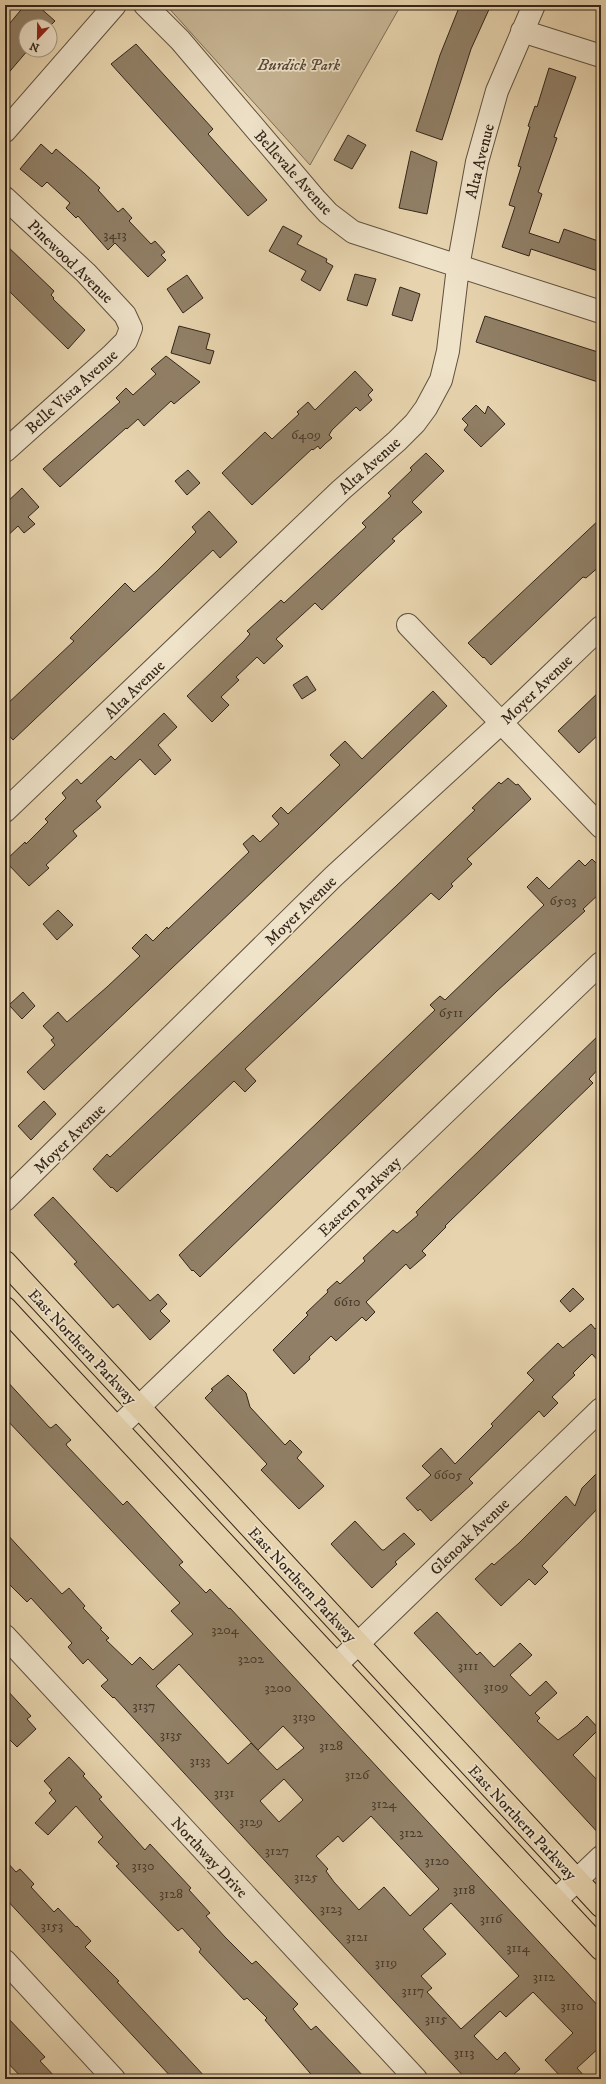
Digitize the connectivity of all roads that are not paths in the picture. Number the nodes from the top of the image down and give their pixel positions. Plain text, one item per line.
1 (115, 5) edge
2 (145, 5) edge
3 (534, 5) edge
4 (522, 30) junction
5 (601, 56) edge
6 (5, 131) edge
7 (5, 198) edge
8 (458, 267) junction
9 (601, 312) edge
10 (131, 328) joint
11 (5, 451) edge
12 (408, 625) dead end
13 (601, 627) edge
14 (502, 722) junction
15 (5, 811) edge
16 (601, 827) edge
17 (601, 963) edge
18 (5, 1200) edge
19 (5, 1262) edge
20 (5, 1308) edge
21 (139, 1407) junction
22 (601, 1409) edge
23 (117, 1428) junction
24 (5, 1636) edge
25 (358, 1644) junction
26 (336, 1664) junction
27 (601, 1857) edge
28 (577, 1880) junction
29 (556, 1900) junction
30 (601, 1906) edge
31 (601, 1949) edge
32 (5, 1961) edge
33 (114, 2079) edge
34 (416, 2079) edge

1 - 6 street
2 - 8 street, Bellevale Avenue
3 - 4 street, Alta Avenue
4 - 5 street
4 - 8 street, Alta Avenue
7 - 10 street, Pinewood Avenue
8 - 9 street, Bellevale Avenue
8 - 15 street, Alta Avenue
10 - 11 street, Belle Vista Avenue
12 - 14 street
13 - 14 street, Moyer Avenue
14 - 16 street
14 - 18 street, Moyer Avenue
17 - 21 street, Eastern Parkway
19 - 21 main road, East Northern Parkway
20 - 23 main road, East Northern Parkway
21 - 23 street, Eastern Parkway
21 - 25 main road, East Northern Parkway
22 - 25 street, Glenoak Avenue
23 - 26 main road, East Northern Parkway
24 - 34 street, Northway Drive
25 - 26 street, Glenoak Avenue
25 - 28 main road, East Northern Parkway
26 - 29 main road, East Northern Parkway
27 - 28 street
28 - 29 street
28 - 30 main road, East Northern Parkway
29 - 31 main road, East Northern Parkway
32 - 33 street

